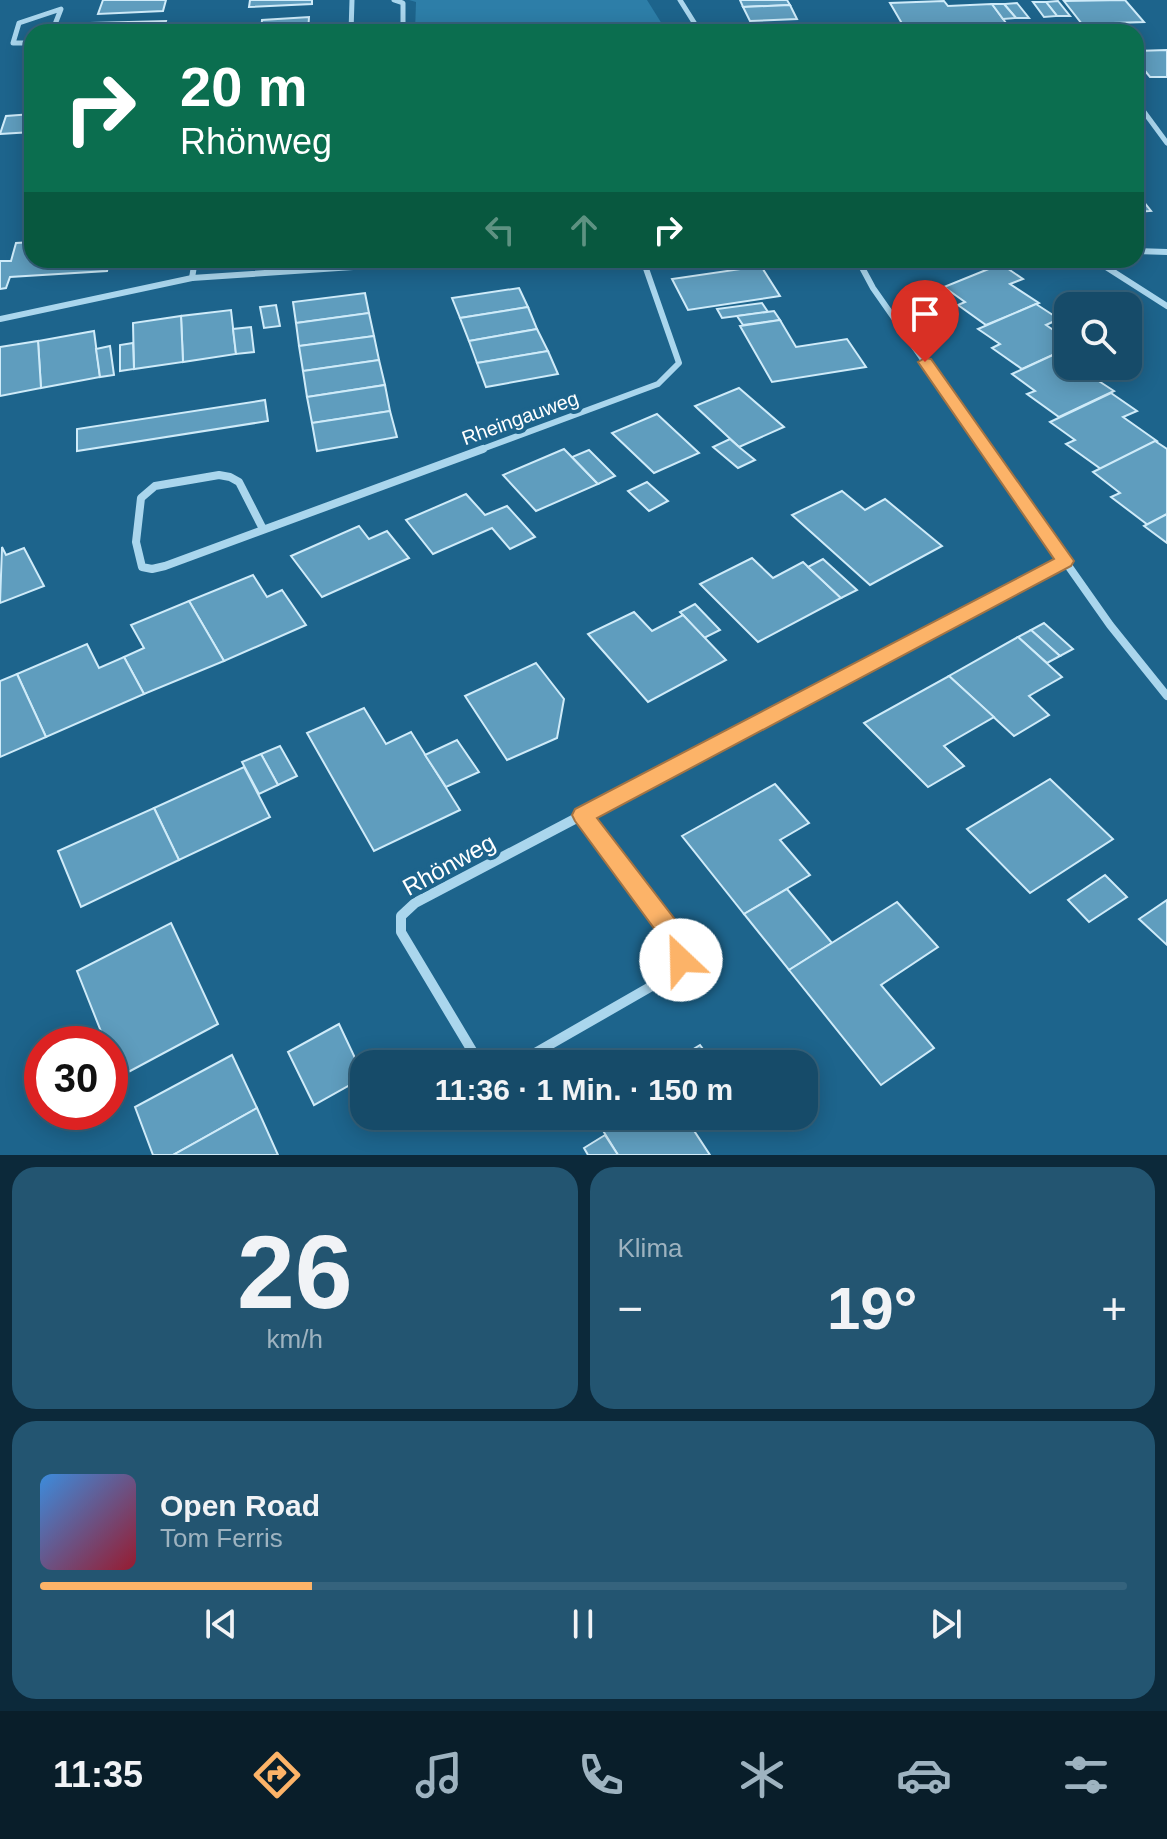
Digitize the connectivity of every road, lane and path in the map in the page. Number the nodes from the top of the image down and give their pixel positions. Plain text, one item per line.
1 (66, 0) edge
2 (352, 0) edge
3 (394, 0) edge
4 (680, 0) edge
5 (61, 9) junction
6 (55, 24) edge
7 (351, 24) edge
8 (403, 24) edge
9 (695, 24) edge
10 (24, 43) edge
11 (1144, 112) edge
12 (1167, 143) edge
13 (1144, 251) edge
14 (1167, 252) edge
15 (194, 268) edge
16 (339, 268) edge
17 (646, 268) edge
18 (862, 268) edge
19 (1108, 268) edge
20 (192, 278) junction
21 (1167, 306) edge
22 (0, 319) edge
23 (263, 529) junction
24 (1065, 561) junction
25 (1167, 696) edge
26 (582, 815) junction
27 (472, 1050) edge
28 (540, 1050) edge

1 - 5 street
2 - 7 street
3 - 8 street
4 - 9 street
5 - 6 street
5 - 10 street
11 - 12 street
13 - 14 street
15 - 20 street
16 - 20 street
17 - 23 street, Rheingauweg
18 - 24 street
19 - 21 street
20 - 22 street
23 - 23 street, Rheingauweg
24 - 25 street
24 - 26 street, Rhönweg
26 - 27 street, Rhönweg
26 - 28 street

